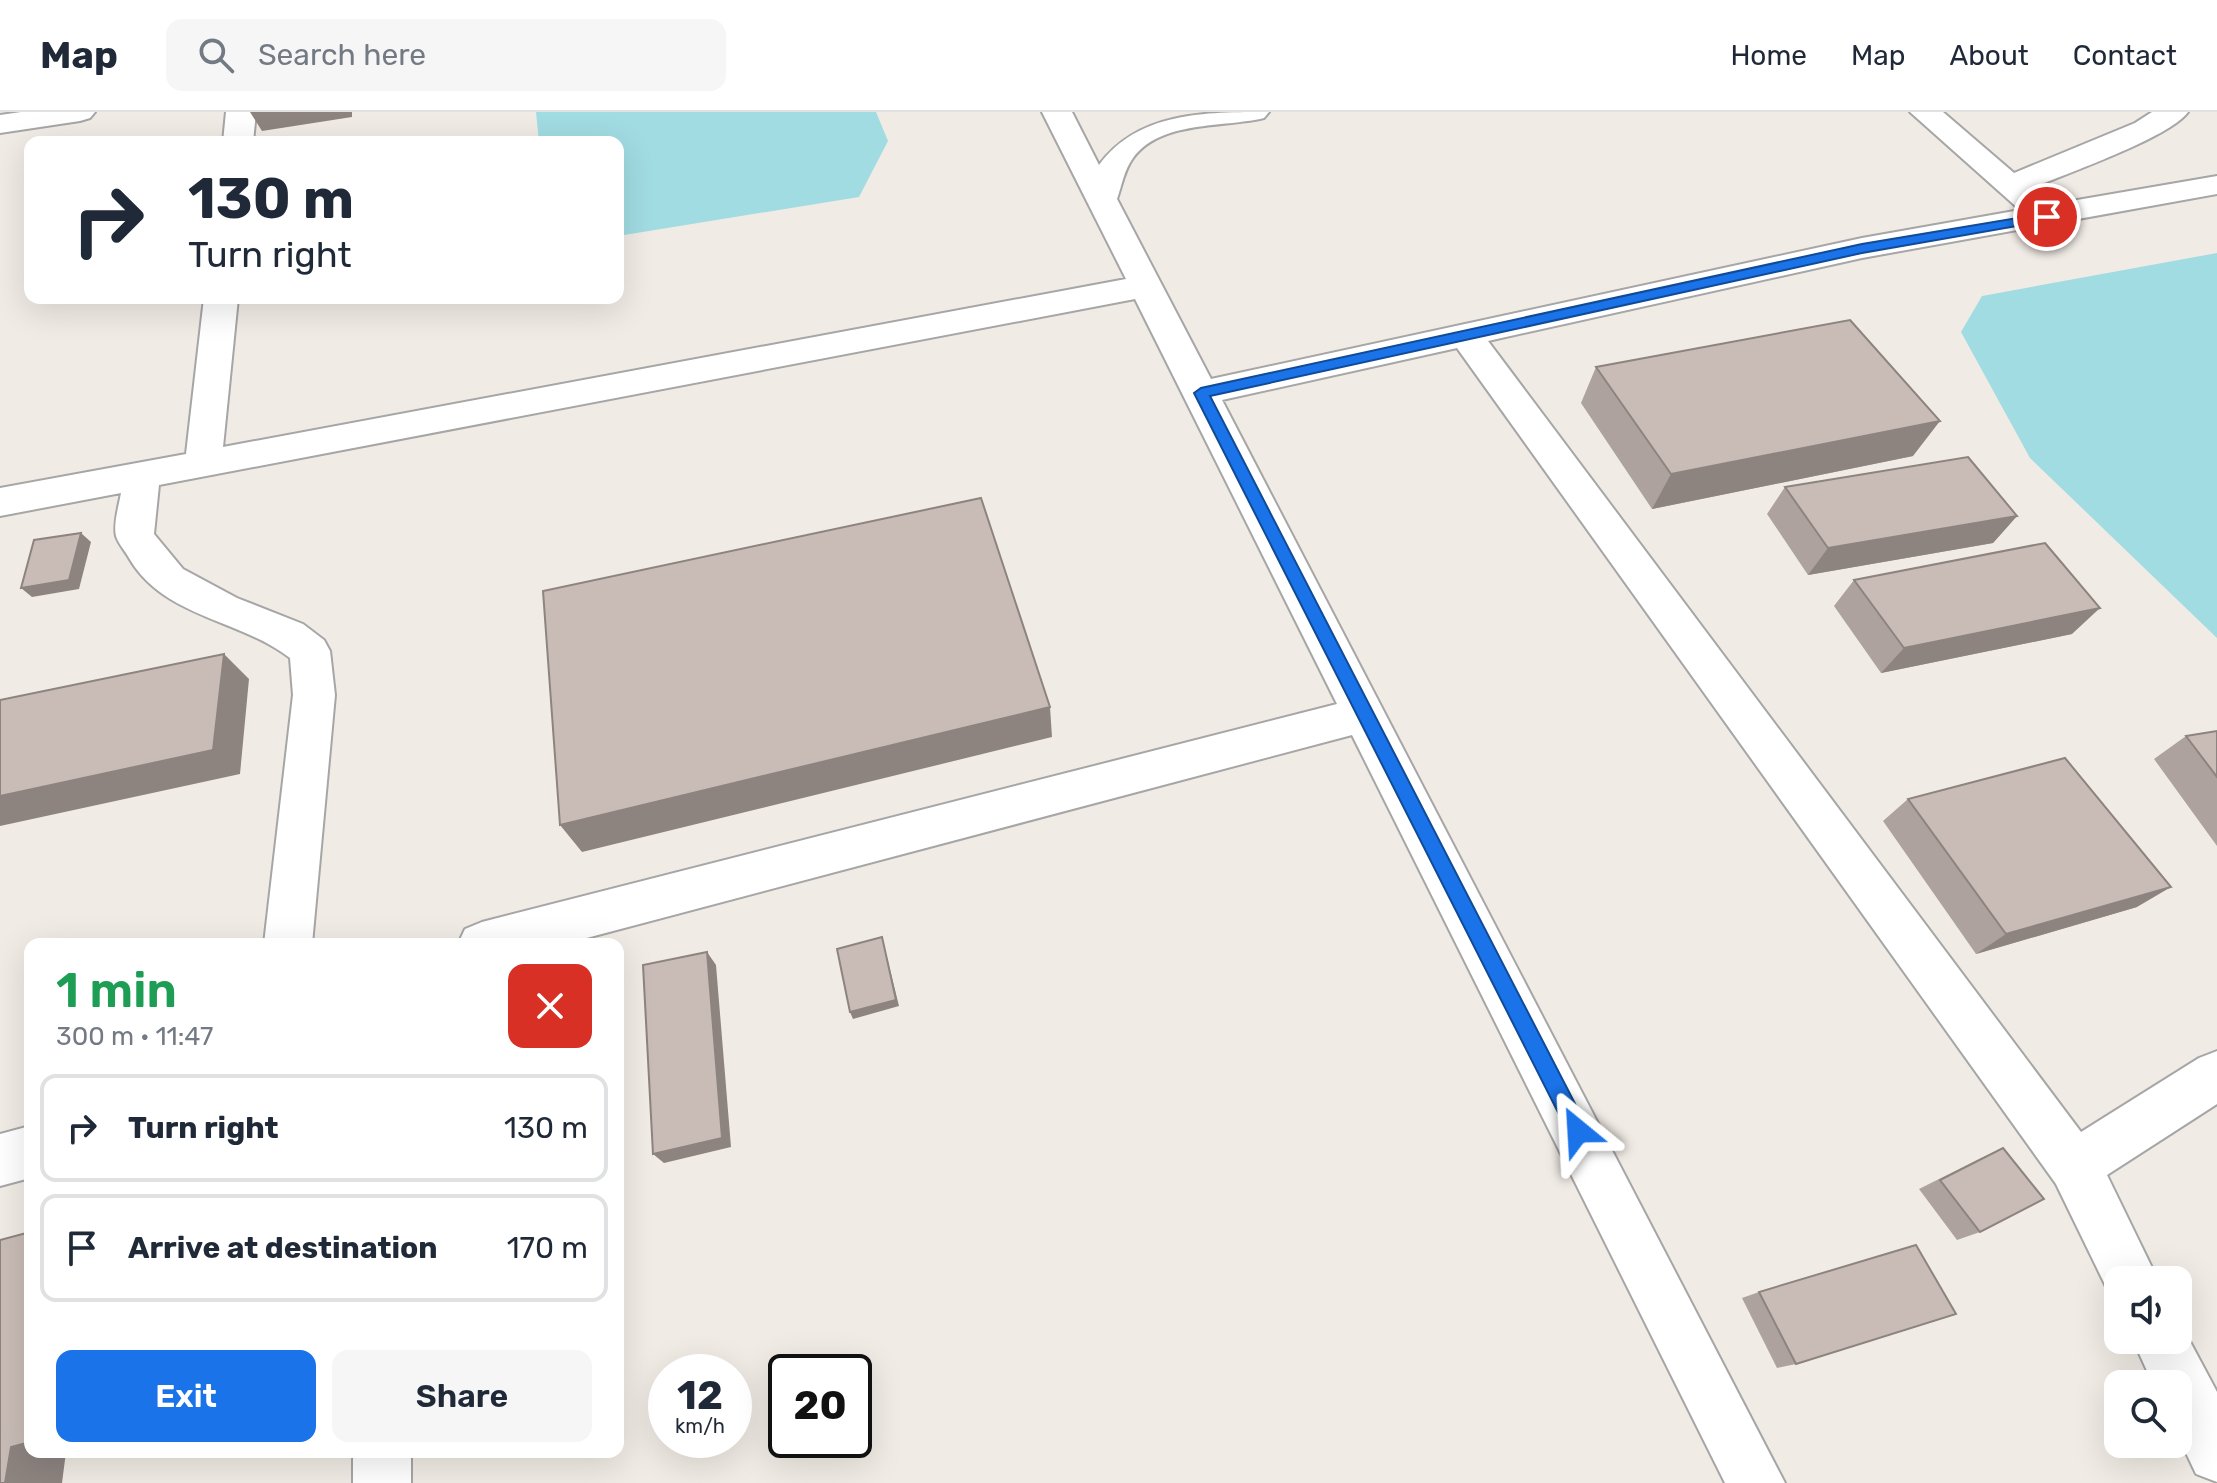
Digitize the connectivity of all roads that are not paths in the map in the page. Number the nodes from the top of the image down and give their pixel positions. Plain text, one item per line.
1 (80, 112) edge
2 (241, 112) edge
3 (1057, 112) edge
4 (1254, 112) edge
5 (1925, 112) edge
6 (2173, 112) edge
7 (0, 124) edge
8 (239, 136) edge
9 (2217, 185) edge
10 (2010, 186) junction
11 (1102, 199) junction
12 (2047, 217) junction
13 (1147, 286) junction
14 (220, 304) edge
15 (1465, 335) junction
16 (1201, 393) junction
17 (203, 464) junction
18 (141, 475) junction
19 (0, 502) edge
20 (1365, 714) junction
21 (289, 938) edge
22 (505, 938) edge
23 (2217, 1075) edge
24 (24, 1154) edge
25 (0, 1160) edge
26 (2074, 1166) junction
27 (2124, 1266) edge
28 (2168, 1354) edge
29 (2217, 1453) edge
30 (382, 1458) edge
31 (382, 1483) edge
32 (1756, 1483) edge

1 - 7 lane
2 - 8 lane
3 - 11 lane
4 - 11 lane
5 - 10 lane
6 - 10 lane
9 - 12 lane
10 - 12 lane
11 - 13 lane
12 - 15 lane
13 - 16 lane
13 - 17 lane
14 - 17 lane
15 - 16 lane
15 - 26 lane
16 - 20 lane
17 - 18 lane
18 - 19 lane
18 - 21 lane
20 - 22 lane
20 - 32 lane
23 - 26 lane
24 - 25 lane
26 - 27 lane
28 - 29 lane
30 - 31 lane

